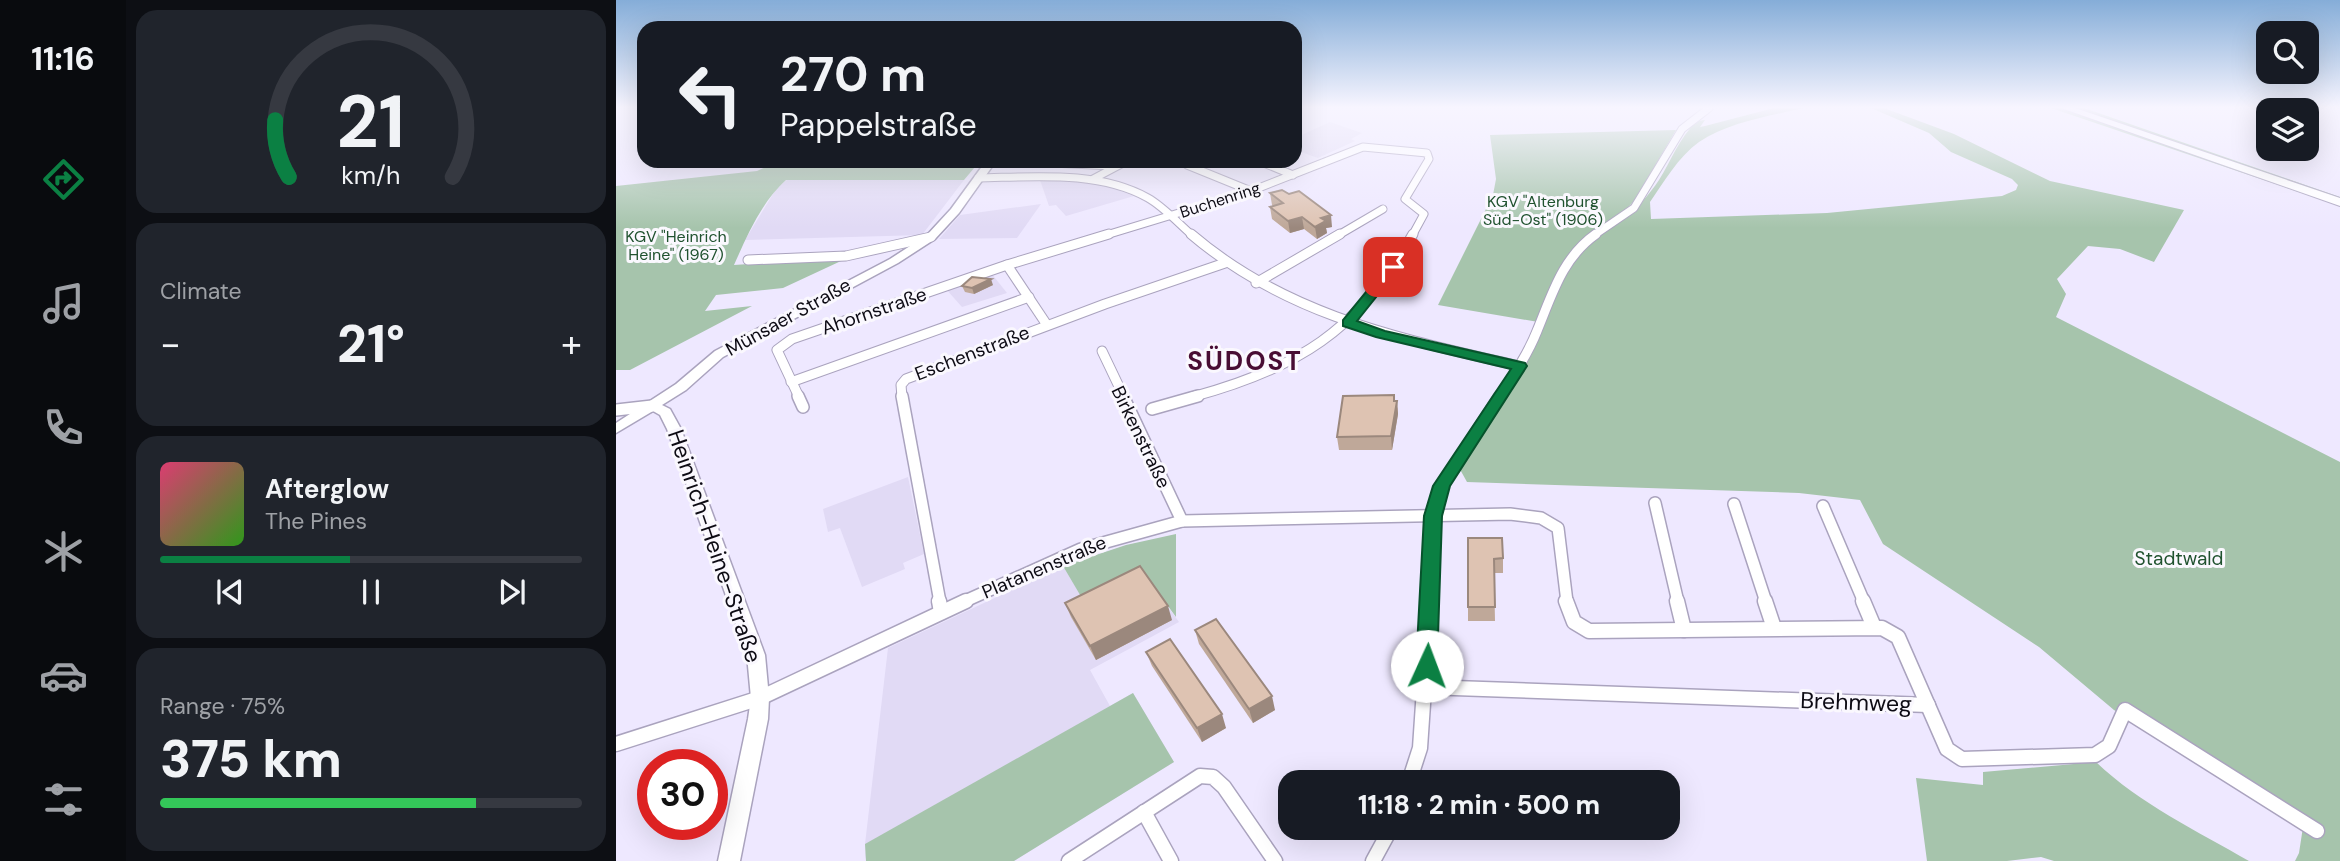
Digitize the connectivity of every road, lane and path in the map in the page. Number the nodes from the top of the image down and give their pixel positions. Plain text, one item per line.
1 (1360, 148) edge
2 (1384, 148) edge
3 (1672, 148) edge
4 (2183, 148) edge
5 (985, 168) edge
6 (1111, 168) edge
7 (1194, 168) edge
8 (1276, 168) edge
9 (1293, 175) junction
10 (978, 178) junction
11 (1093, 179) junction
12 (1251, 191) junction
13 (2340, 202) edge
14 (1383, 209) dead end
15 (1172, 215) junction
16 (931, 237) junction
17 (748, 260) dead end
18 (1225, 263) junction
19 (1007, 265) junction
20 (1256, 283) junction
21 (1029, 298) junction
22 (1348, 323) junction
23 (1047, 325) junction
24 (1102, 351) dead end
25 (1520, 366) junction
26 (791, 382) junction
27 (652, 406) junction
28 (803, 407) dead end
29 (1152, 409) dead end
30 (616, 410) edge
31 (616, 429) edge
32 (1655, 503) dead end
33 (1734, 504) dead end
34 (1823, 506) dead end
35 (1433, 516) junction
36 (1182, 521) junction
37 (941, 612) junction
38 (1874, 627) junction
39 (1774, 628) junction
40 (1684, 630) junction
41 (1426, 687) junction
42 (760, 698) junction
43 (1928, 705) junction
44 (616, 744) edge
45 (1413, 770) edge
46 (1144, 813) junction
47 (2318, 831) dead end
48 (1384, 840) edge
49 (727, 860) edge
50 (1069, 861) edge
51 (1171, 861) edge
52 (1275, 861) edge
53 (1373, 861) edge

1 - 9 street, Buchenring
2 - 22 street, Buchenring
3 - 25 street
4 - 13 highway
5 - 10 street, Münsaer Straße
6 - 11 street
7 - 12 street
8 - 9 street
9 - 12 street, Buchenring
10 - 11 street
10 - 16 street, Münsaer Straße
11 - 15 street
12 - 15 street, Buchenring
14 - 20 street
15 - 18 street
15 - 19 street, Ahornstraße
16 - 17 street, Münsaer Straße
16 - 27 street, Münsaer Straße
18 - 20 street
18 - 23 street, Eschenstraße
19 - 21 street
19 - 26 street, Ahornstraße
20 - 22 street
21 - 23 street
21 - 26 street, Ahornstraße
22 - 25 street
22 - 29 street, Birkenstraße
23 - 37 street, Eschenstraße
24 - 36 street, Birkenstraße
25 - 35 street
26 - 28 street, Ahornstraße
27 - 30 street
27 - 31 street, Münsaer Straße
27 - 42 street, Heinrich-Heine-Straße
32 - 40 street
33 - 39 street
34 - 38 street
35 - 36 street, Platanenstraße
35 - 40 street, Platanenstraße
35 - 41 street
36 - 37 street, Platanenstraße
37 - 42 street, Platanenstraße
38 - 39 street
38 - 43 street
39 - 40 street
41 - 43 street, Brehmweg
41 - 45 street
42 - 44 street, Platanenstraße
42 - 49 street, Heinrich-Heine-Straße
43 - 47 street, Brehmweg
46 - 50 street
46 - 51 street
46 - 52 street
48 - 53 street

